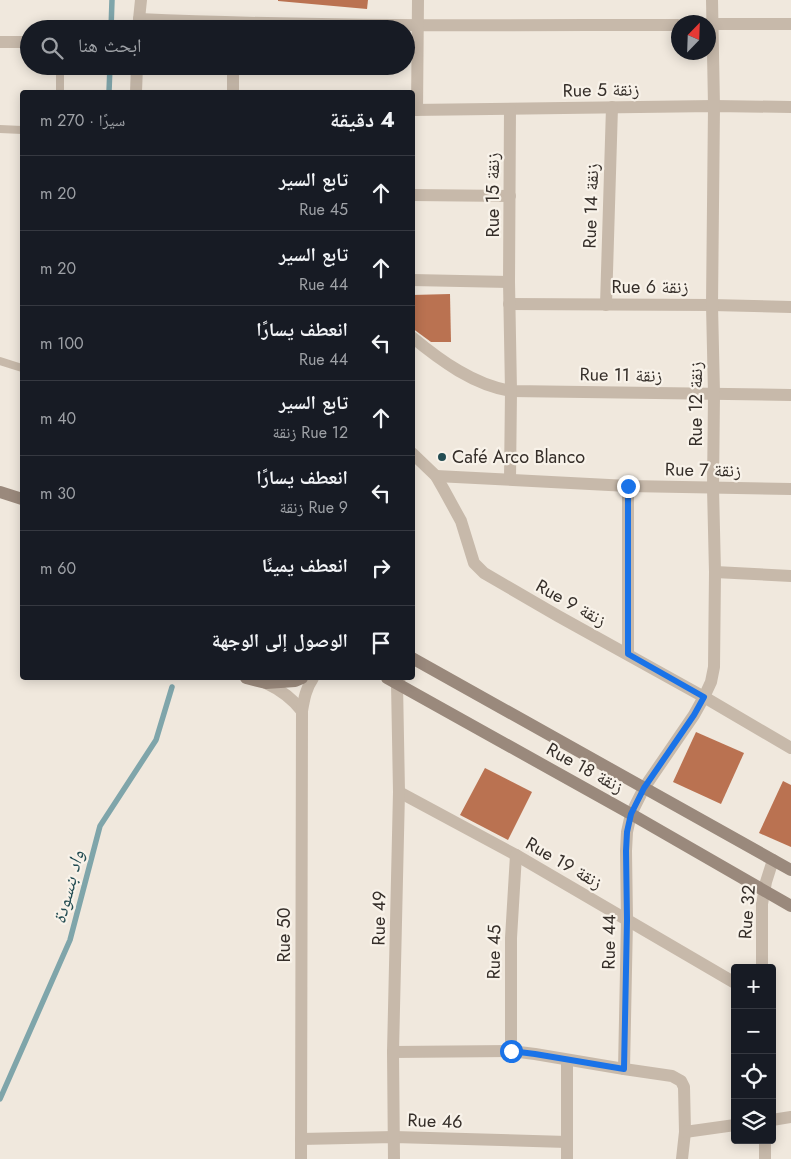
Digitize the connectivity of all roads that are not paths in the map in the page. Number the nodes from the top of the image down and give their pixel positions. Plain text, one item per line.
1 (141, 0) edge
2 (418, 0) edge
3 (712, 0) edge
4 (711, 15) edge
5 (138, 20) edge
6 (716, 24) edge
7 (791, 24) edge
8 (671, 25) edge
9 (417, 26) junction
10 (0, 42) edge
11 (20, 42) edge
12 (712, 60) edge
13 (60, 75) edge
14 (137, 75) edge
15 (233, 75) edge
16 (60, 90) edge
17 (136, 90) edge
18 (233, 90) edge
19 (714, 106) junction
20 (612, 107) junction
21 (791, 107) edge
22 (510, 109) junction
23 (415, 110) edge
24 (0, 130) edge
25 (20, 130) edge
26 (415, 195) edge
27 (510, 196) junction
28 (415, 280) edge
29 (509, 282) junction
30 (510, 304) junction
31 (606, 305) junction
32 (712, 305) junction
33 (791, 308) edge
34 (415, 339) edge
35 (0, 361) edge
36 (20, 367) edge
37 (511, 391) junction
38 (714, 394) junction
39 (791, 396) edge
40 (415, 456) edge
41 (436, 476) junction
42 (510, 479) junction
43 (628, 486) junction
44 (713, 488) junction
45 (791, 489) edge
46 (0, 492) edge
47 (20, 498) edge
48 (715, 572) junction
49 (791, 576) edge
50 (628, 654) junction
51 (415, 660) edge
52 (254, 680) edge
53 (297, 680) edge
54 (312, 680) edge
55 (395, 680) edge
56 (397, 680) edge
57 (266, 683) junction
58 (704, 697) junction
59 (302, 711) junction
60 (791, 748) edge
61 (644, 788) junction
62 (399, 792) junction
63 (631, 814) junction
64 (516, 855) junction
65 (773, 860) junction
66 (791, 870) edge
67 (764, 890) junction
68 (791, 906) edge
69 (627, 920) junction
70 (762, 964) edge
71 (731, 981) edge
72 (511, 1051) junction
73 (394, 1052) junction
74 (567, 1060) junction
75 (624, 1069) junction
76 (791, 1117) edge
77 (776, 1119) edge
78 (731, 1126) edge
79 (685, 1132) junction
80 (394, 1137) junction
81 (301, 1140) junction
82 (567, 1142) junction
83 (765, 1144) edge
84 (301, 1159) edge
85 (394, 1159) edge
86 (567, 1159) edge
87 (682, 1159) edge
88 (765, 1159) edge

1 - 5 street
2 - 9 street
3 - 4 street, Rue 12 زنقة
6 - 7 street
8 - 9 street
9 - 23 street
10 - 11 street
12 - 19 street, Rue 12 زنقة
13 - 16 lane
14 - 17 street
15 - 18 street
19 - 20 street, Rue 5 زنقة
19 - 21 street, Rue 5 زنقة
19 - 32 street, Rue 12 زنقة
20 - 22 street, Rue 5 زنقة
20 - 31 street, Rue 14 زنقة
22 - 23 street, Rue 5 زنقة
22 - 27 street, Rue 15 زنقة
24 - 25 lane
26 - 27 street
27 - 29 street, Rue 15 زنقة
28 - 29 street
29 - 30 street, Rue 15 زنقة
30 - 31 street, Rue 6 زنقة
30 - 37 street, Rue 15 زنقة
31 - 32 street, Rue 6 زنقة
32 - 33 street, Rue 6 زنقة
32 - 38 street, Rue 12 زنقة
34 - 37 street
35 - 36 lane
37 - 38 street, Rue 11 زنقة
37 - 42 street, Rue 15 زنقة
38 - 39 street, Rue 11 زنقة
38 - 44 street, Rue 12 زنقة
40 - 41 street, Rue 9 زنقة
41 - 42 street, Rue 7 زنقة
41 - 50 street, Rue 9 زنقة
42 - 43 street, Rue 7 زنقة
43 - 44 street, Rue 7 زنقة
43 - 50 street
44 - 45 street, Rue 7 زنقة
44 - 48 street, Rue 12 زنقة
46 - 47 street
48 - 49 street
48 - 58 street, Rue 12 زنقة
50 - 58 street, Rue 9 زنقة
51 - 61 street, Rue 18 زنقة
52 - 57 street
53 - 57 street
54 - 59 street, Rue 50
55 - 62 street, Rue 49
56 - 63 street, Rue 18 زنقة
57 - 59 street
58 - 60 street, Rue 9 زنقة
58 - 61 street, Rue 12 زنقة
59 - 81 street, Rue 50
61 - 63 street, Rue 44
61 - 65 street, Rue 18 زنقة
62 - 64 street, Rue 19 زنقة
62 - 73 street, Rue 49
63 - 67 street, Rue 18 زنقة
63 - 69 street, Rue 44
64 - 69 street, Rue 19 زنقة
64 - 72 street, Rue 45
65 - 66 street, Rue 18 زنقة
65 - 67 street, Rue 32
67 - 68 street, Rue 18 زنقة
67 - 70 street, Rue 32
69 - 71 street, Rue 19 زنقة
69 - 75 street, Rue 44
72 - 73 street
72 - 74 street
73 - 80 street, Rue 49
74 - 75 street
74 - 82 street
75 - 79 street
76 - 77 street
78 - 79 street
79 - 87 street
80 - 81 street, Rue 46
80 - 82 street, Rue 46
80 - 85 street, Rue 49
81 - 84 street, Rue 50
82 - 86 street
83 - 88 street

